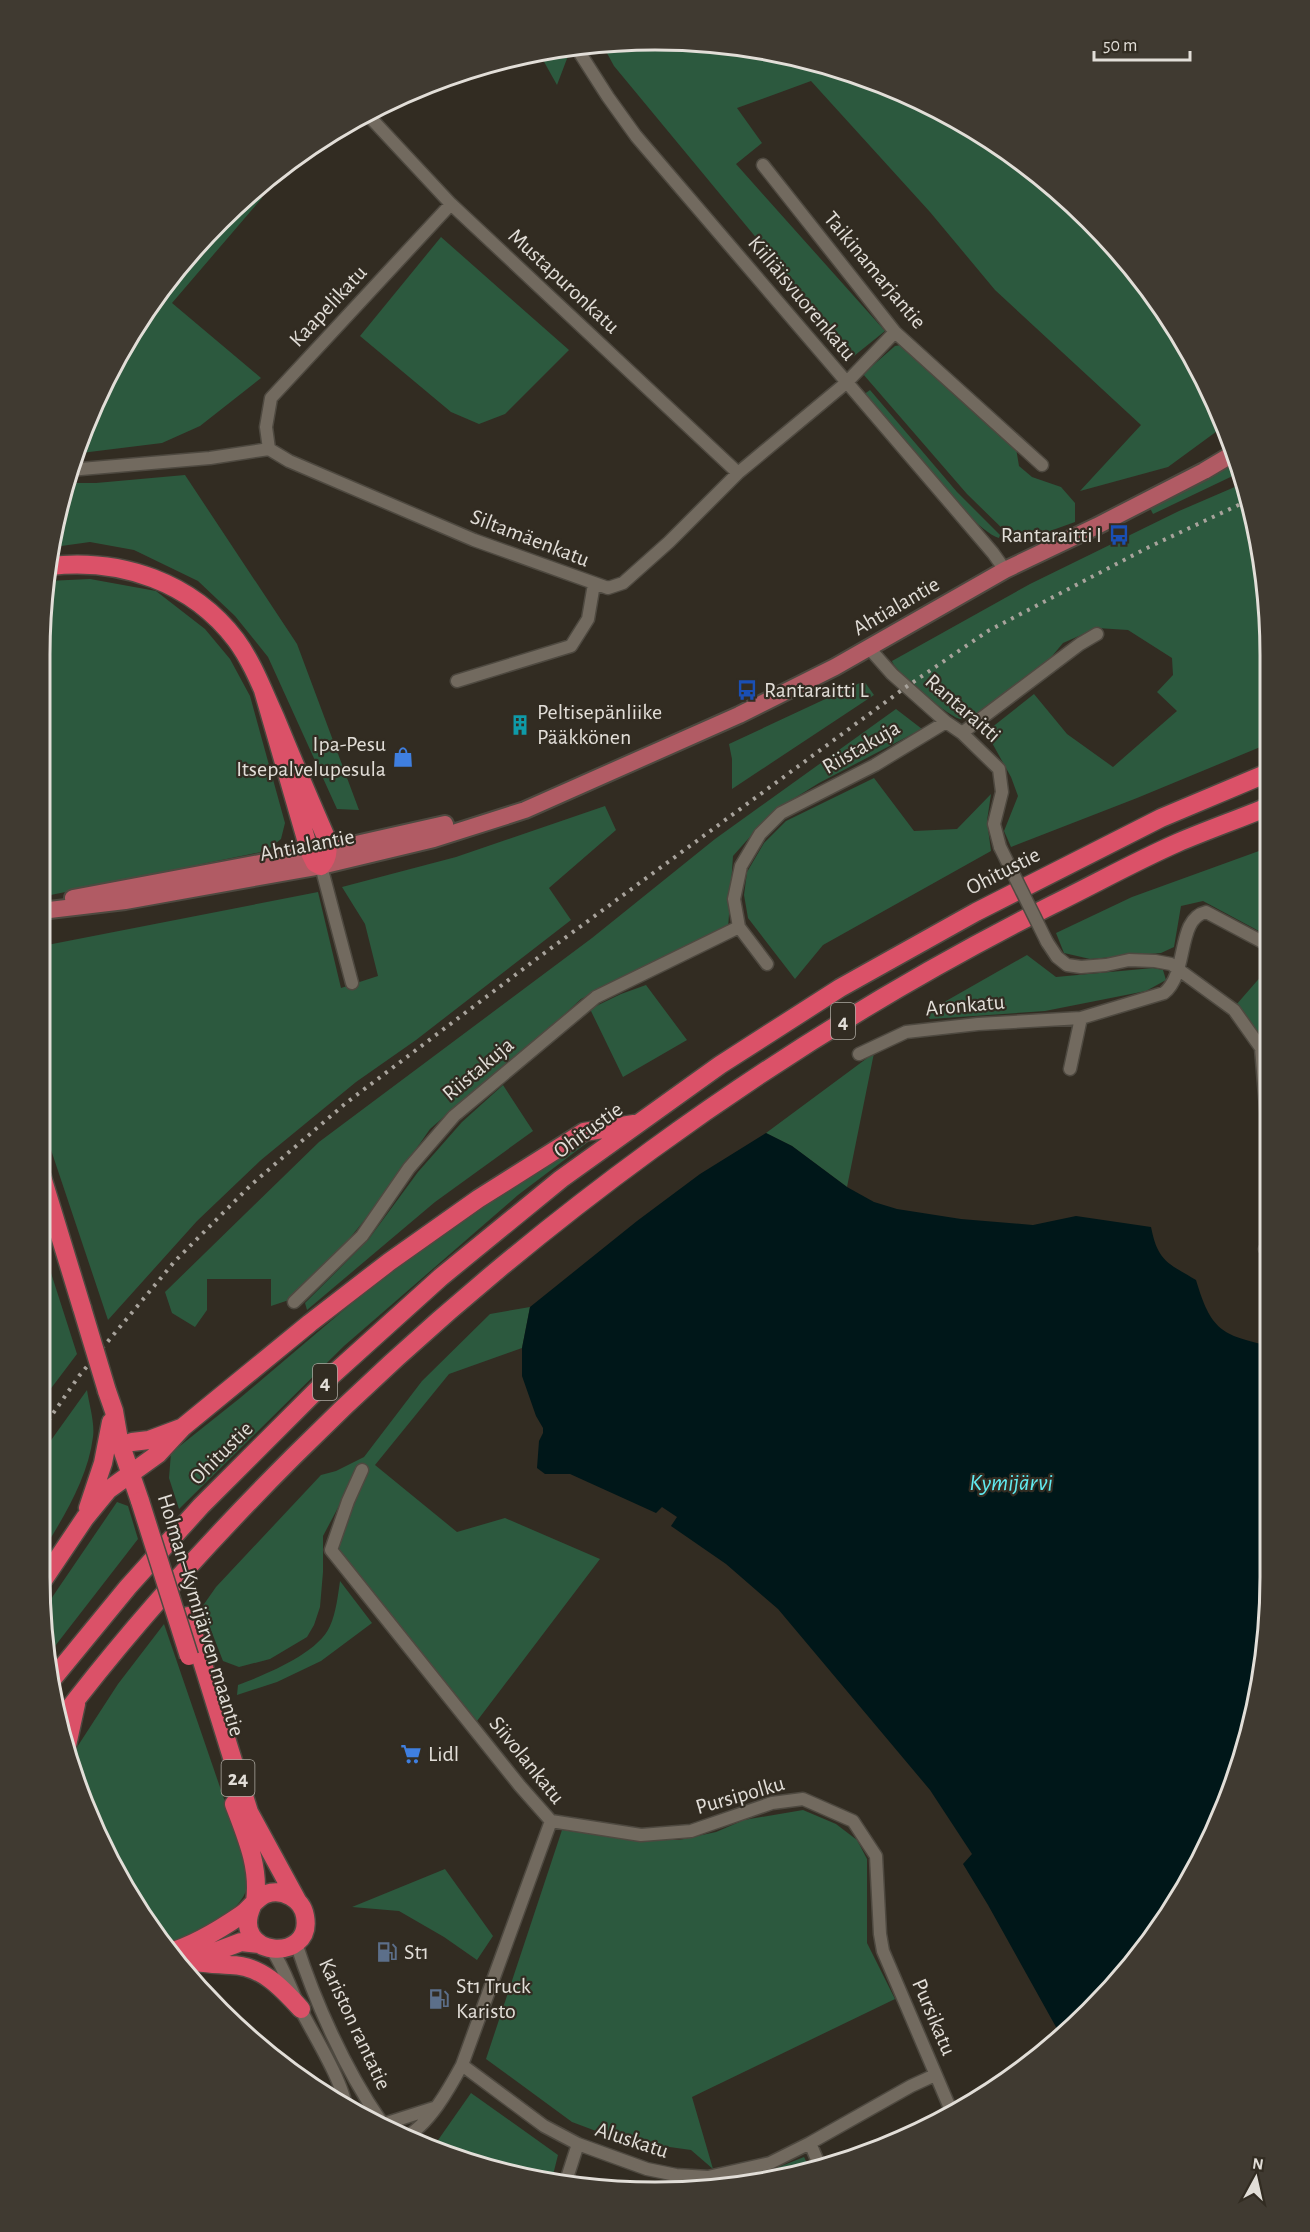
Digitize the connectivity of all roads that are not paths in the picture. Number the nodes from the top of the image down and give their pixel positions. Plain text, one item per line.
1 (581, 55) edge
2 (372, 120) edge
3 (763, 165) dead end
4 (451, 204) junction
5 (895, 332) junction
6 (846, 383) junction
7 (268, 449) junction
8 (1227, 457) edge
9 (1042, 465) dead end
10 (79, 469) edge
11 (738, 473) junction
12 (57, 565) edge
13 (1005, 570) junction
14 (594, 584) junction
15 (1097, 634) dead end
16 (869, 648) junction
17 (457, 681) dead end
18 (946, 722) junction
19 (962, 733) junction
20 (1260, 776) edge
21 (1260, 810) edge
22 (320, 856) junction
23 (50, 903) edge
24 (50, 910) edge
25 (739, 927) junction
26 (1260, 941) edge
27 (767, 964) dead end
28 (1180, 969) junction
29 (352, 983) dead end
30 (1081, 1018) junction
31 (1260, 1047) edge
32 (859, 1054) dead end
33 (1071, 1070) dead end
34 (639, 1124) junction
35 (50, 1203) edge
36 (294, 1302) dead end
37 (114, 1411) junction
38 (183, 1427) junction
39 (132, 1442) junction
40 (362, 1470) dead end
41 (135, 1472) junction
42 (85, 1518) junction
43 (50, 1570) edge
44 (193, 1651) junction
45 (58, 1673) edge
46 (76, 1699) junction
47 (65, 1714) edge
48 (70, 1732) edge
49 (551, 1821) junction
50 (298, 1902) junction
51 (254, 1904) junction
52 (880, 1934) joint
53 (296, 1943) junction
54 (265, 1947) junction
55 (177, 1949) edge
56 (190, 1964) edge
57 (191, 1965) edge
58 (301, 2009) junction
59 (462, 2065) junction
60 (935, 2075) junction
61 (343, 2095) edge
62 (949, 2106) edge
63 (435, 2107) junction
64 (376, 2114) edge
65 (392, 2122) edge
66 (415, 2132) edge
67 (810, 2143) junction
68 (578, 2144) junction
69 (817, 2160) edge
70 (568, 2176) edge
71 (719, 2178) edge
72 (701, 2180) edge

1 - 6 street, Kiiliäisvuorenkatu
2 - 4 street, Mustapuronkatu
3 - 5 street, Taikinamarjantie
4 - 7 street, Kaapelikatu
4 - 11 street, Mustapuronkatu
5 - 6 street, Siltamäenkatu
5 - 9 street, Taikinamarjantie
6 - 11 street, Siltamäenkatu
6 - 13 street, Kiiliäisvuorenkatu
7 - 10 street
7 - 14 street, Siltamäenkatu
8 - 13 main road, Ahtialantie
11 - 14 street, Siltamäenkatu
12 - 22 highway
13 - 16 main road, Ahtialantie
14 - 17 street
15 - 19 street
16 - 18 street, Rantaraitti
16 - 22 main road, Ahtialantie
18 - 19 street, Rantaraitti
18 - 25 street, Riistakuja
19 - 28 street, Rantaraitti, bridge
20 - 34 highway, Ohitustie / 4
21 - 46 highway, 4
22 - 23 main road, Ahtialantie
22 - 24 main road, Ahtialantie
22 - 29 street
25 - 27 street, Riistakuja
25 - 36 street, Riistakuja
26 - 28 street, Aronkatu
28 - 30 street, Aronkatu
28 - 31 street
30 - 32 street, Aronkatu
30 - 33 street
34 - 38 highway
34 - 45 highway, Ohitustie / 4
35 - 37 highway, Holman–Kymijärven maantie / 24, bridge
37 - 39 highway, Holman–Kymijärven maantie / 24
37 - 41 highway, Holman–Kymijärven maantie / 24
37 - 42 highway
38 - 39 highway
38 - 41 highway
39 - 41 highway, Holman–Kymijärven maantie / 24
40 - 49 street, Siivolankatu
41 - 42 highway
41 - 44 highway, Holman–Kymijärven maantie / 24, bridge
42 - 43 highway
44 - 50 highway, Holman–Kymijärven maantie / 24
44 - 51 highway, Holman–Kymijärven maantie / 24
46 - 47 highway, 4
46 - 48 highway
49 - 52 street, Pursipolku
49 - 59 street, Siivolankatu
50 - 51 highway
50 - 53 highway, 24
51 - 54 highway, 24
51 - 55 highway
52 - 60 street, Pursikatu
53 - 54 highway
53 - 64 street, Kariston rantatie
54 - 56 highway
54 - 58 street, Kariston rantatie
57 - 58 highway
58 - 61 street, Kariston rantatie
59 - 63 street, Siivolankatu
59 - 68 street, Aluskatu
60 - 62 street, Pursikatu
60 - 67 street, Aluskatu
63 - 65 street
63 - 66 street, Siivolankatu
67 - 69 street
67 - 71 street, Aluskatu
68 - 70 street
68 - 72 street, Aluskatu

